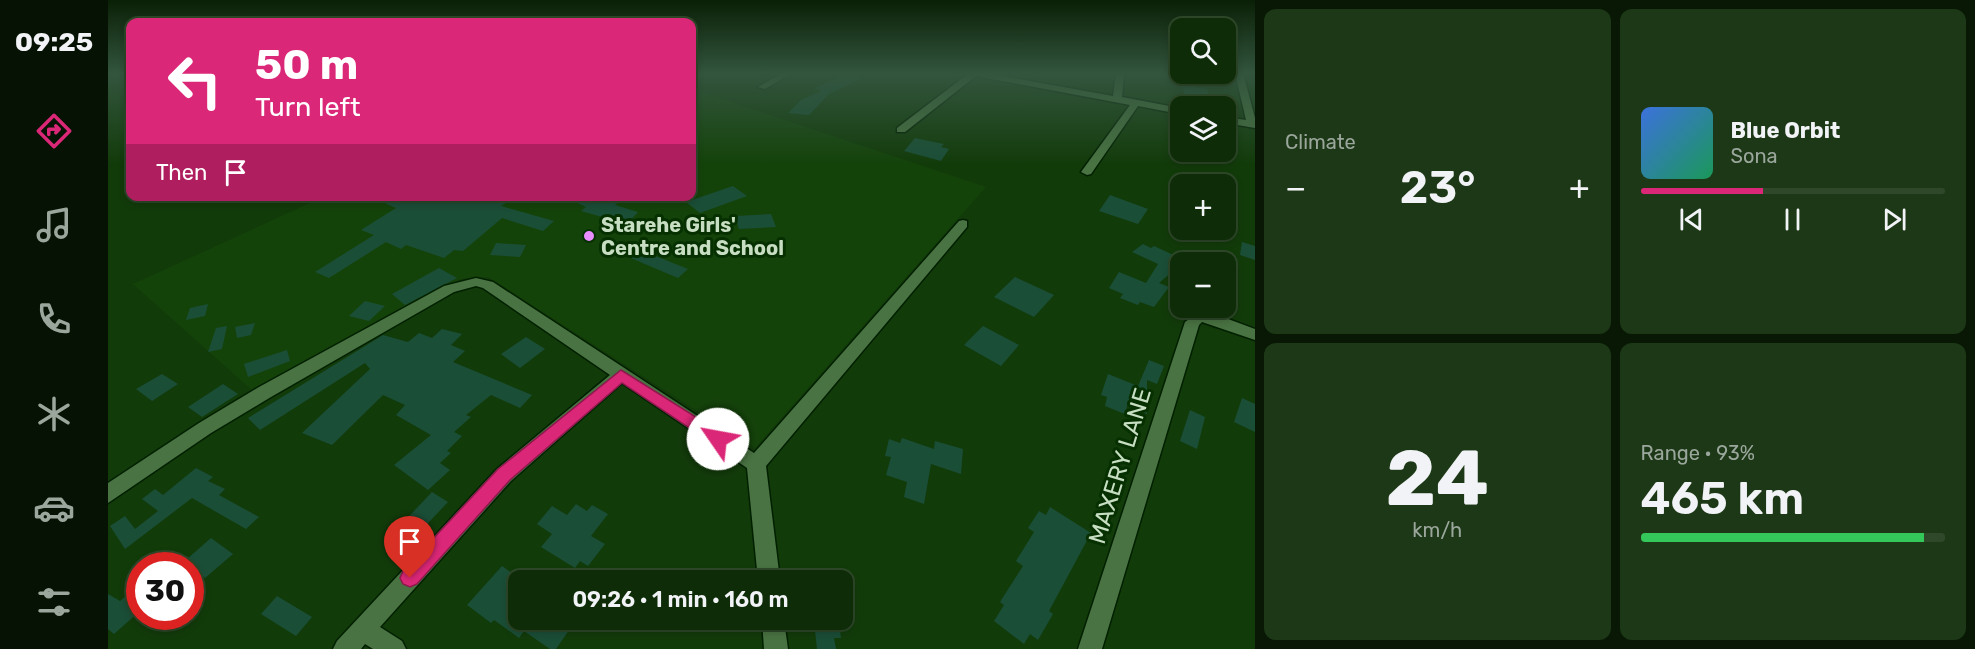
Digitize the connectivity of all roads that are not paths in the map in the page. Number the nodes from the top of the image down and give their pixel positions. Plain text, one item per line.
1 (935, 103) edge
2 (1136, 103) edge
3 (1138, 103) edge
4 (1247, 103) edge
5 (1170, 109) edge
6 (1236, 122) edge
7 (1253, 125) edge
8 (901, 130) dead end
9 (1087, 172) dead end
10 (963, 224) dead end
11 (1255, 335) edge
12 (621, 375) junction
13 (756, 464) junction
14 (108, 494) edge
15 (768, 570) edge
16 (363, 629) junction
17 (774, 630) edge
18 (345, 649) edge
19 (394, 649) edge
20 (776, 649) edge
21 (1090, 649) edge

1 - 8 street
2 - 9 street
3 - 5 street
4 - 7 street
6 - 7 street
10 - 13 street
11 - 21 street, MAXERY LANE
12 - 13 street
12 - 14 street
12 - 16 street
13 - 15 street
16 - 18 street
16 - 19 street
17 - 20 street

